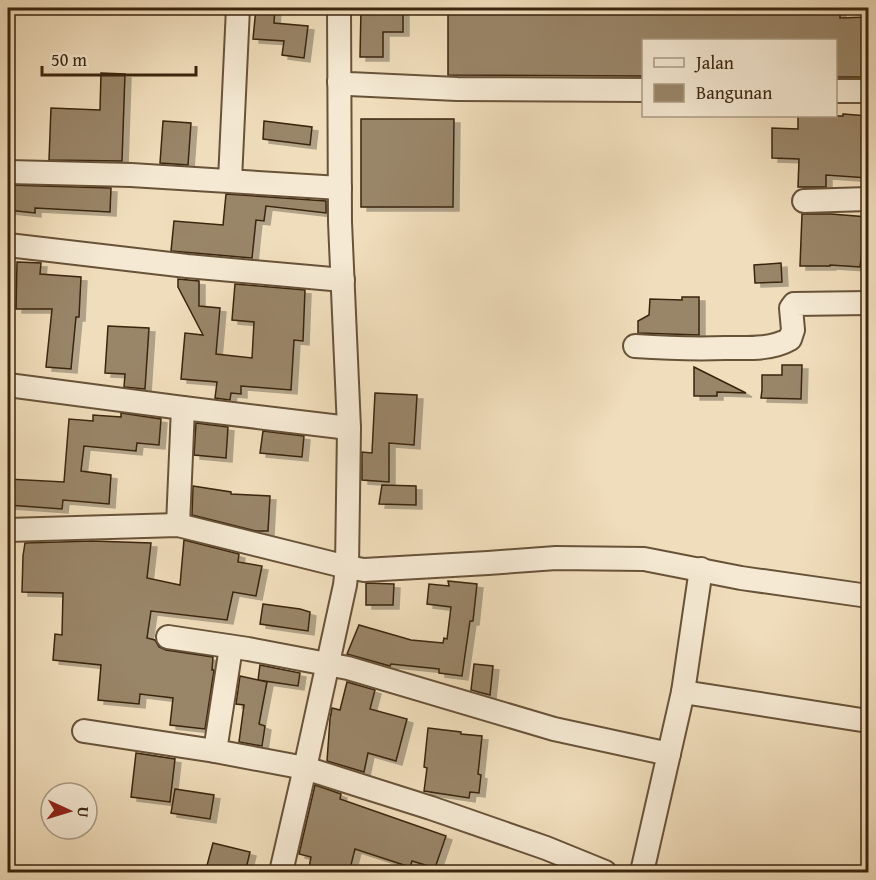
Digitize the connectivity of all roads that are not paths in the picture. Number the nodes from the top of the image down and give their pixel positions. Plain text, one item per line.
1 (238, 8) edge
2 (339, 8) edge
3 (339, 82) junction
4 (642, 90) edge
5 (837, 91) edge
6 (868, 92) edge
7 (8, 172) edge
8 (230, 180) junction
9 (340, 188) junction
10 (868, 199) edge
11 (804, 201) dead end
12 (8, 244) edge
13 (343, 280) junction
14 (868, 303) edge
15 (635, 346) dead end
16 (8, 385) edge
17 (183, 408) junction
18 (349, 428) junction
19 (178, 525) junction
20 (8, 530) edge
21 (347, 567) junction
22 (700, 569) junction
23 (868, 597) edge
24 (168, 637) dead end
25 (231, 647) junction
26 (328, 663) junction
27 (683, 692) junction
28 (868, 721) edge
29 (84, 731) dead end
30 (215, 751) junction
31 (669, 754) junction
32 (305, 768) junction
33 (280, 873) edge
34 (605, 873) edge
35 (642, 873) edge

1 - 8 street
2 - 3 street
3 - 4 street
3 - 9 street
5 - 6 street
7 - 8 street
8 - 9 street
9 - 13 street
10 - 11 street
12 - 13 street
13 - 18 street
14 - 15 street
16 - 17 street
17 - 18 street
17 - 19 street
18 - 21 street
19 - 20 street
19 - 21 street
21 - 22 street
21 - 26 street
22 - 23 street
22 - 27 street
24 - 25 street
25 - 26 street
25 - 30 street
26 - 31 street
26 - 32 street
27 - 28 street
27 - 31 street
29 - 30 street
30 - 32 street
31 - 35 street
32 - 33 street
32 - 34 street

